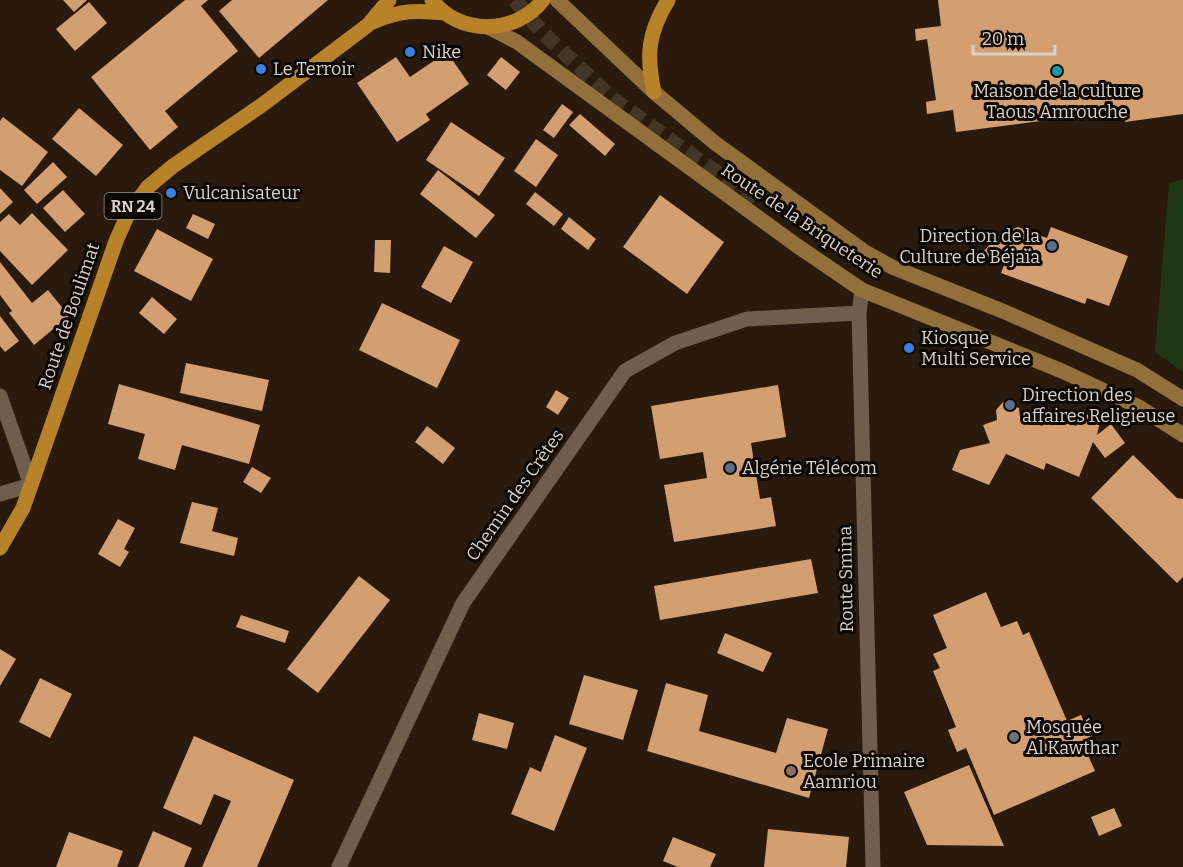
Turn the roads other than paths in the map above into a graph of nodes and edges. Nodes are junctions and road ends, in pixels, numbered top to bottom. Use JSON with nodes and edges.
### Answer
{"nodes":[{"id":1,"x":389,"y":0,"type":"edge"},
{"id":2,"x":432,"y":0,"type":"edge"},
{"id":3,"x":543,"y":0,"type":"edge"},
{"id":4,"x":557,"y":0,"type":"edge"},
{"id":5,"x":668,"y":0,"type":"edge"},
{"id":6,"x":446,"y":13,"type":"junction"},
{"id":7,"x":368,"y":25,"type":"junction"},
{"id":8,"x":488,"y":27,"type":"junction"},
{"id":9,"x":654,"y":92,"type":"junction"},
{"id":10,"x":862,"y":290,"type":"junction"},
{"id":11,"x":859,"y":313,"type":"junction"},
{"id":12,"x":0,"y":396,"type":"edge"},
{"id":13,"x":1183,"y":399,"type":"edge"},
{"id":14,"x":1183,"y":435,"type":"edge"},
{"id":15,"x":31,"y":485,"type":"junction"},
{"id":16,"x":0,"y":494,"type":"edge"},
{"id":17,"x":0,"y":548,"type":"edge"},
{"id":18,"x":339,"y":867,"type":"edge"},
{"id":19,"x":873,"y":867,"type":"edge"}],
"edges":[{"from":1,"to":7,"type":"main road","name":"Route de Boulimat","number":"RN 24"},
{"from":2,"to":6,"type":"main road"},
{"from":3,"to":8,"type":"main road"},
{"from":4,"to":9,"type":"street","name":"Route de la Briqueterie"},
{"from":5,"to":9,"type":"main road"},
{"from":6,"to":7,"type":"main road","name":"Route de Boulimat","number":"RN 24"},
{"from":6,"to":8,"type":"main road"},
{"from":7,"to":15,"type":"main road","name":"Route de Boulimat","number":"RN 24"},
{"from":8,"to":10,"type":"street","name":"Route de la Briqueterie"},
{"from":9,"to":13,"type":"street","name":"Route de la Briqueterie"},
{"from":10,"to":11,"type":"street","name":"Route Smina"},
{"from":10,"to":14,"type":"street","name":"Route de la Briqueterie"},
{"from":11,"to":18,"type":"street","name":"Chemin des Crêtes"},
{"from":11,"to":19,"type":"street","name":"Route Smina"},
{"from":12,"to":15,"type":"street"},
{"from":15,"to":16,"type":"street"},
{"from":15,"to":17,"type":"main road","name":"Route de Boulimat","number":"RN 24"}]}
